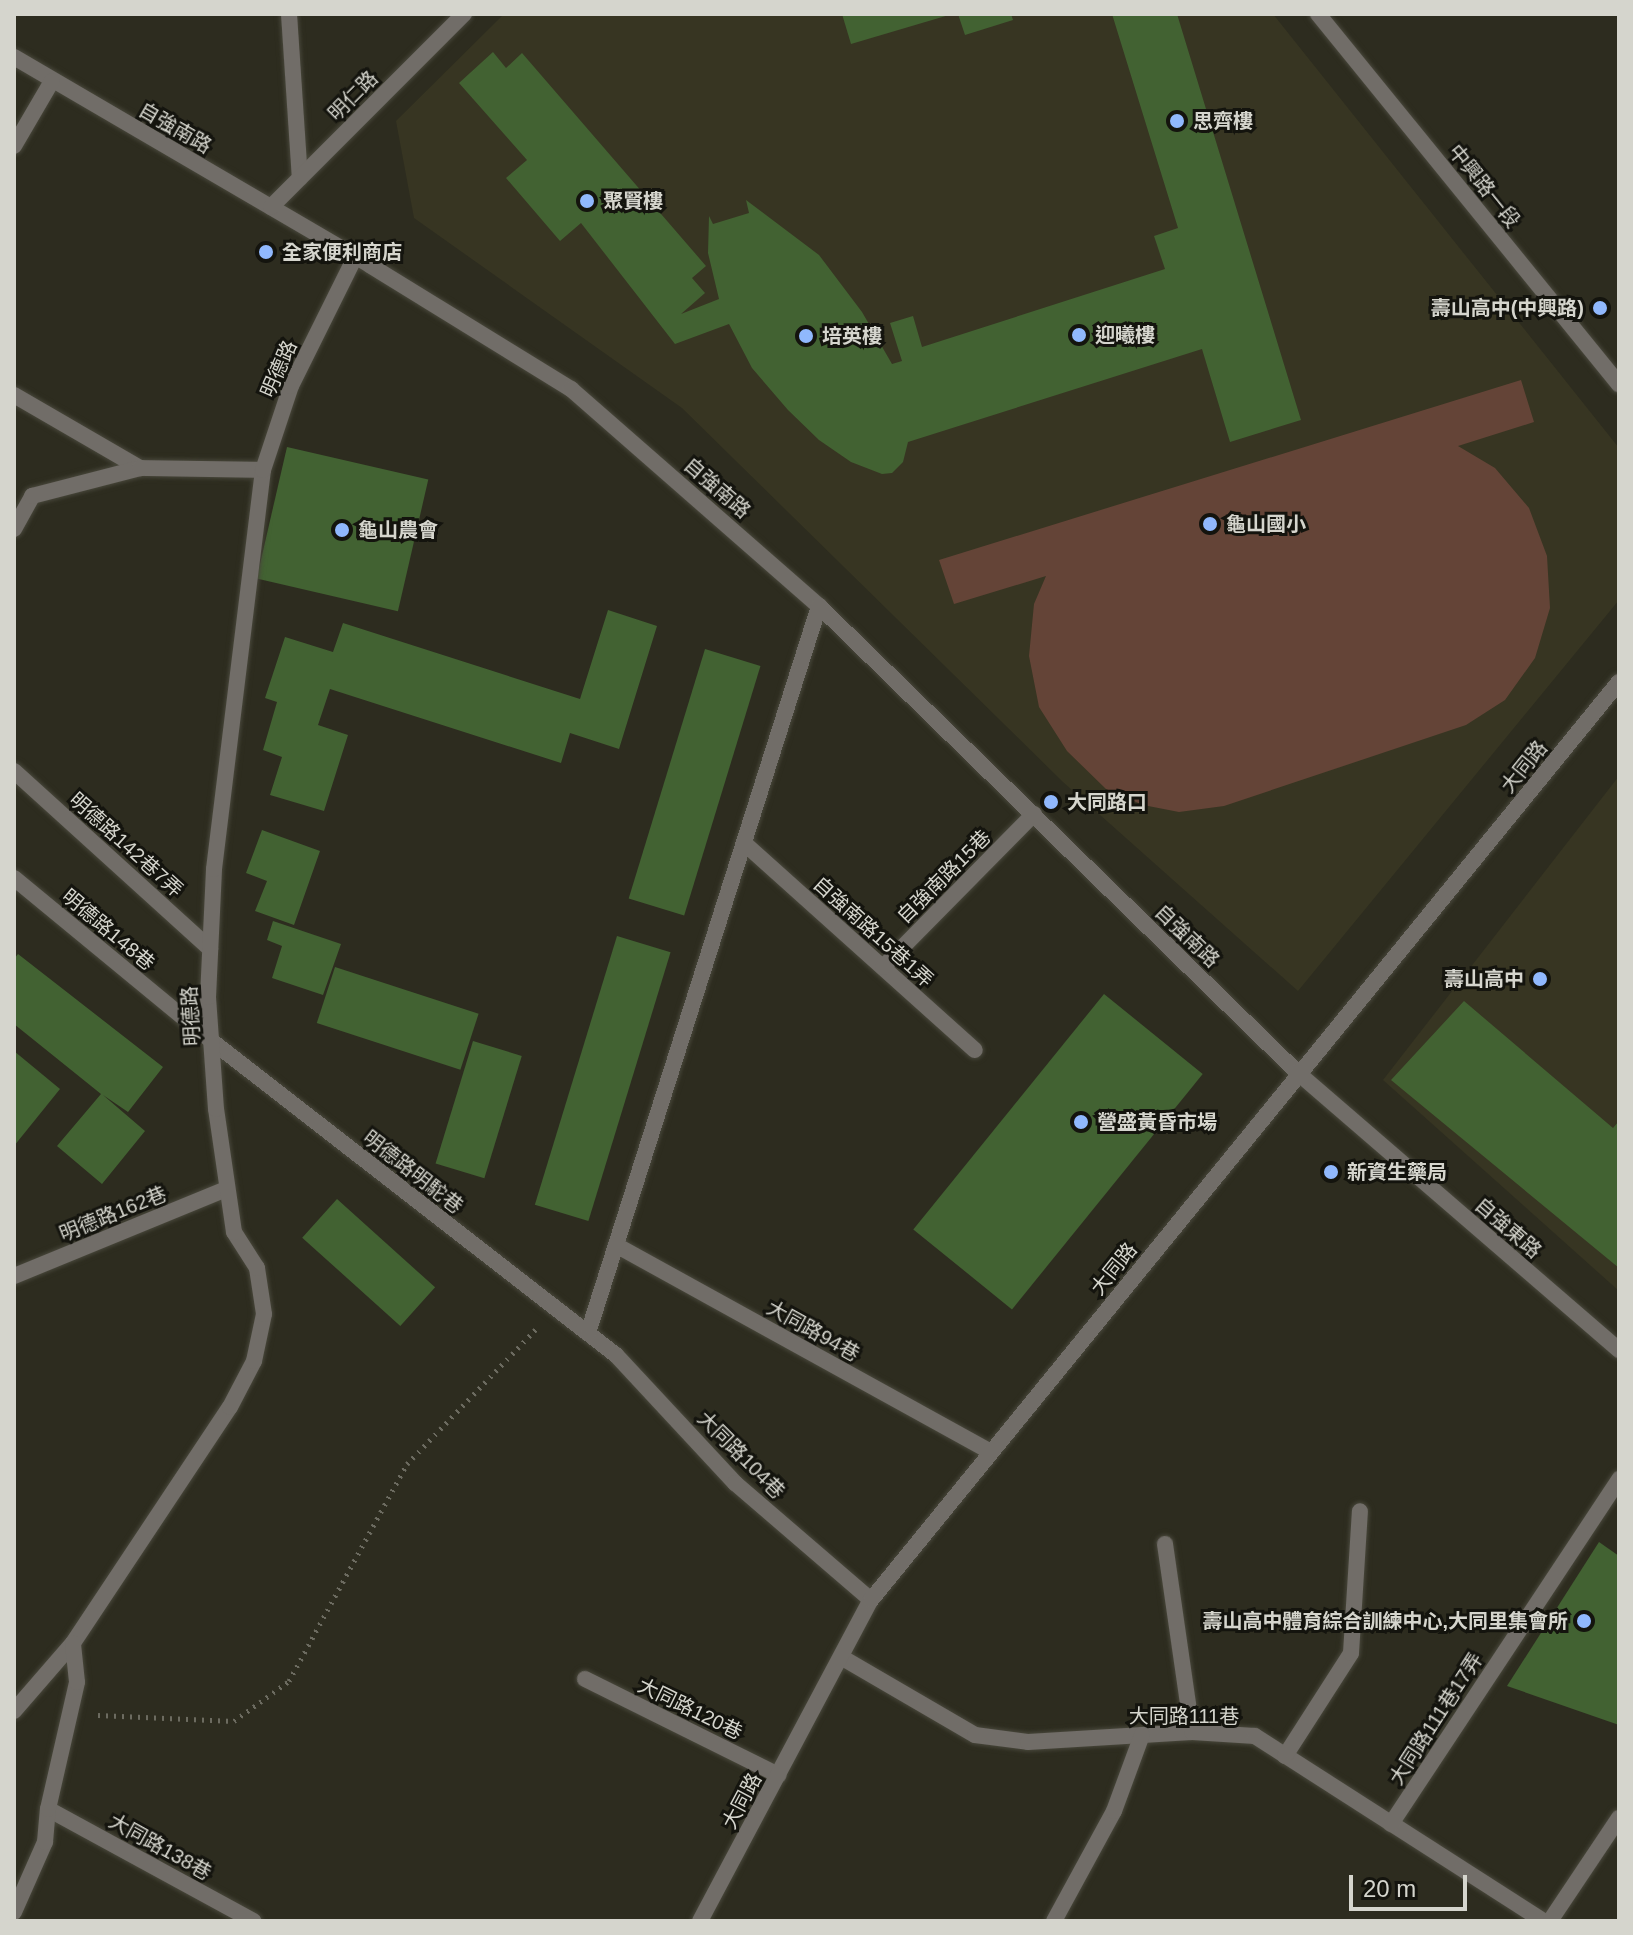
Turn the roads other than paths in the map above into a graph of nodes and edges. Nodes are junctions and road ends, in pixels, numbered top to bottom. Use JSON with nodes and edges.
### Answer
{"nodes":[{"id":1,"x":289,"y":14,"type":"edge"},
{"id":2,"x":464,"y":14,"type":"edge"},
{"id":3,"x":1318,"y":14,"type":"edge"},
{"id":4,"x":14,"y":57,"type":"edge"},
{"id":5,"x":52,"y":81,"type":"junction"},
{"id":6,"x":14,"y":146,"type":"edge"},
{"id":7,"x":300,"y":178,"type":"junction"},
{"id":8,"x":271,"y":207,"type":"junction"},
{"id":9,"x":355,"y":257,"type":"junction"},
{"id":10,"x":1619,"y":384,"type":"edge"},
{"id":11,"x":14,"y":395,"type":"edge"},
{"id":12,"x":140,"y":468,"type":"junction"},
{"id":13,"x":263,"y":470,"type":"junction"},
{"id":14,"x":14,"y":529,"type":"edge"},
{"id":15,"x":819,"y":606,"type":"junction"},
{"id":16,"x":1619,"y":682,"type":"edge"},
{"id":17,"x":14,"y":771,"type":"edge"},
{"id":18,"x":1034,"y":814,"type":"junction"},
{"id":19,"x":744,"y":843,"type":"junction"},
{"id":20,"x":14,"y":878,"type":"edge"},
{"id":21,"x":210,"y":949,"type":"junction"},
{"id":22,"x":883,"y":967,"type":"junction"},
{"id":23,"x":213,"y":1042,"type":"junction"},
{"id":24,"x":975,"y":1050,"type":"dead end"},
{"id":25,"x":1298,"y":1073,"type":"junction"},
{"id":26,"x":226,"y":1189,"type":"junction"},
{"id":27,"x":616,"y":1245,"type":"junction"},
{"id":28,"x":14,"y":1276,"type":"edge"},
{"id":29,"x":588,"y":1333,"type":"junction"},
{"id":30,"x":1619,"y":1350,"type":"edge"},
{"id":31,"x":991,"y":1452,"type":"junction"},
{"id":32,"x":1619,"y":1479,"type":"edge"},
{"id":33,"x":1360,"y":1511,"type":"dead end"},
{"id":34,"x":1165,"y":1544,"type":"dead end"},
{"id":35,"x":871,"y":1600,"type":"junction"},
{"id":36,"x":73,"y":1643,"type":"junction"},
{"id":37,"x":841,"y":1657,"type":"junction"},
{"id":38,"x":585,"y":1679,"type":"dead end"},
{"id":39,"x":14,"y":1711,"type":"edge"},
{"id":40,"x":1192,"y":1732,"type":"junction"},
{"id":41,"x":1142,"y":1735,"type":"junction"},
{"id":42,"x":1285,"y":1756,"type":"junction"},
{"id":43,"x":778,"y":1775,"type":"junction"},
{"id":44,"x":48,"y":1809,"type":"junction"},
{"id":45,"x":1619,"y":1818,"type":"edge"},
{"id":46,"x":1391,"y":1824,"type":"junction"},
{"id":47,"x":14,"y":1912,"type":"edge"},
{"id":48,"x":253,"y":1921,"type":"edge"},
{"id":49,"x":700,"y":1921,"type":"edge"},
{"id":50,"x":1054,"y":1921,"type":"edge"},
{"id":51,"x":1543,"y":1921,"type":"edge"},
{"id":52,"x":1550,"y":1921,"type":"edge"}],
"edges":[{"from":1,"to":7,"type":"street"},
{"from":2,"to":7,"type":"street","name":"明仁路"},
{"from":3,"to":10,"type":"street","name":"中興路一段"},
{"from":4,"to":5,"type":"street","name":"自強南路"},
{"from":5,"to":6,"type":"street"},
{"from":5,"to":8,"type":"street","name":"自強南路"},
{"from":7,"to":8,"type":"street","name":"明仁路"},
{"from":8,"to":9,"type":"street","name":"自強南路"},
{"from":9,"to":13,"type":"street","name":"明德路"},
{"from":9,"to":15,"type":"street","name":"自強南路"},
{"from":11,"to":12,"type":"street"},
{"from":12,"to":13,"type":"street"},
{"from":12,"to":14,"type":"street"},
{"from":13,"to":21,"type":"street","name":"明德路"},
{"from":15,"to":18,"type":"street","name":"自強南路"},
{"from":15,"to":19,"type":"street"},
{"from":16,"to":25,"type":"street","name":"大同路"},
{"from":17,"to":21,"type":"street","name":"明德路142巷7弄"},
{"from":18,"to":22,"type":"street","name":"自強南路15巷"},
{"from":18,"to":25,"type":"street","name":"自強南路"},
{"from":19,"to":22,"type":"street","name":"自強南路15巷1弄"},
{"from":19,"to":27,"type":"street"},
{"from":20,"to":23,"type":"street","name":"明德路148巷"},
{"from":21,"to":23,"type":"street","name":"明德路"},
{"from":22,"to":24,"type":"street","name":"自強南路15巷1弄"},
{"from":23,"to":26,"type":"street","name":"明德路"},
{"from":23,"to":29,"type":"street","name":"明德路明駝巷"},
{"from":25,"to":30,"type":"street","name":"自強東路"},
{"from":25,"to":31,"type":"street","name":"大同路"},
{"from":26,"to":28,"type":"street","name":"明德路162巷"},
{"from":26,"to":36,"type":"street","name":"明德路"},
{"from":27,"to":29,"type":"street"},
{"from":27,"to":31,"type":"street","name":"大同路94巷"},
{"from":29,"to":35,"type":"street","name":"大同路104巷"},
{"from":31,"to":35,"type":"street","name":"大同路"},
{"from":32,"to":46,"type":"street","name":"大同路111巷17弄"},
{"from":33,"to":42,"type":"street"},
{"from":34,"to":40,"type":"street"},
{"from":35,"to":37,"type":"street","name":"大同路"},
{"from":36,"to":39,"type":"street","name":"明德路"},
{"from":36,"to":44,"type":"street"},
{"from":37,"to":41,"type":"street","name":"大同路111巷"},
{"from":37,"to":43,"type":"street","name":"大同路"},
{"from":38,"to":43,"type":"street","name":"大同路120巷"},
{"from":40,"to":41,"type":"street","name":"大同路111巷"},
{"from":40,"to":42,"type":"street","name":"大同路111巷"},
{"from":41,"to":50,"type":"street"},
{"from":42,"to":46,"type":"street","name":"大同路111巷"},
{"from":43,"to":49,"type":"street","name":"大同路"},
{"from":44,"to":47,"type":"street"},
{"from":44,"to":48,"type":"street","name":"大同路138巷"},
{"from":45,"to":52,"type":"street"},
{"from":46,"to":51,"type":"street","name":"大同路111巷"}]}
